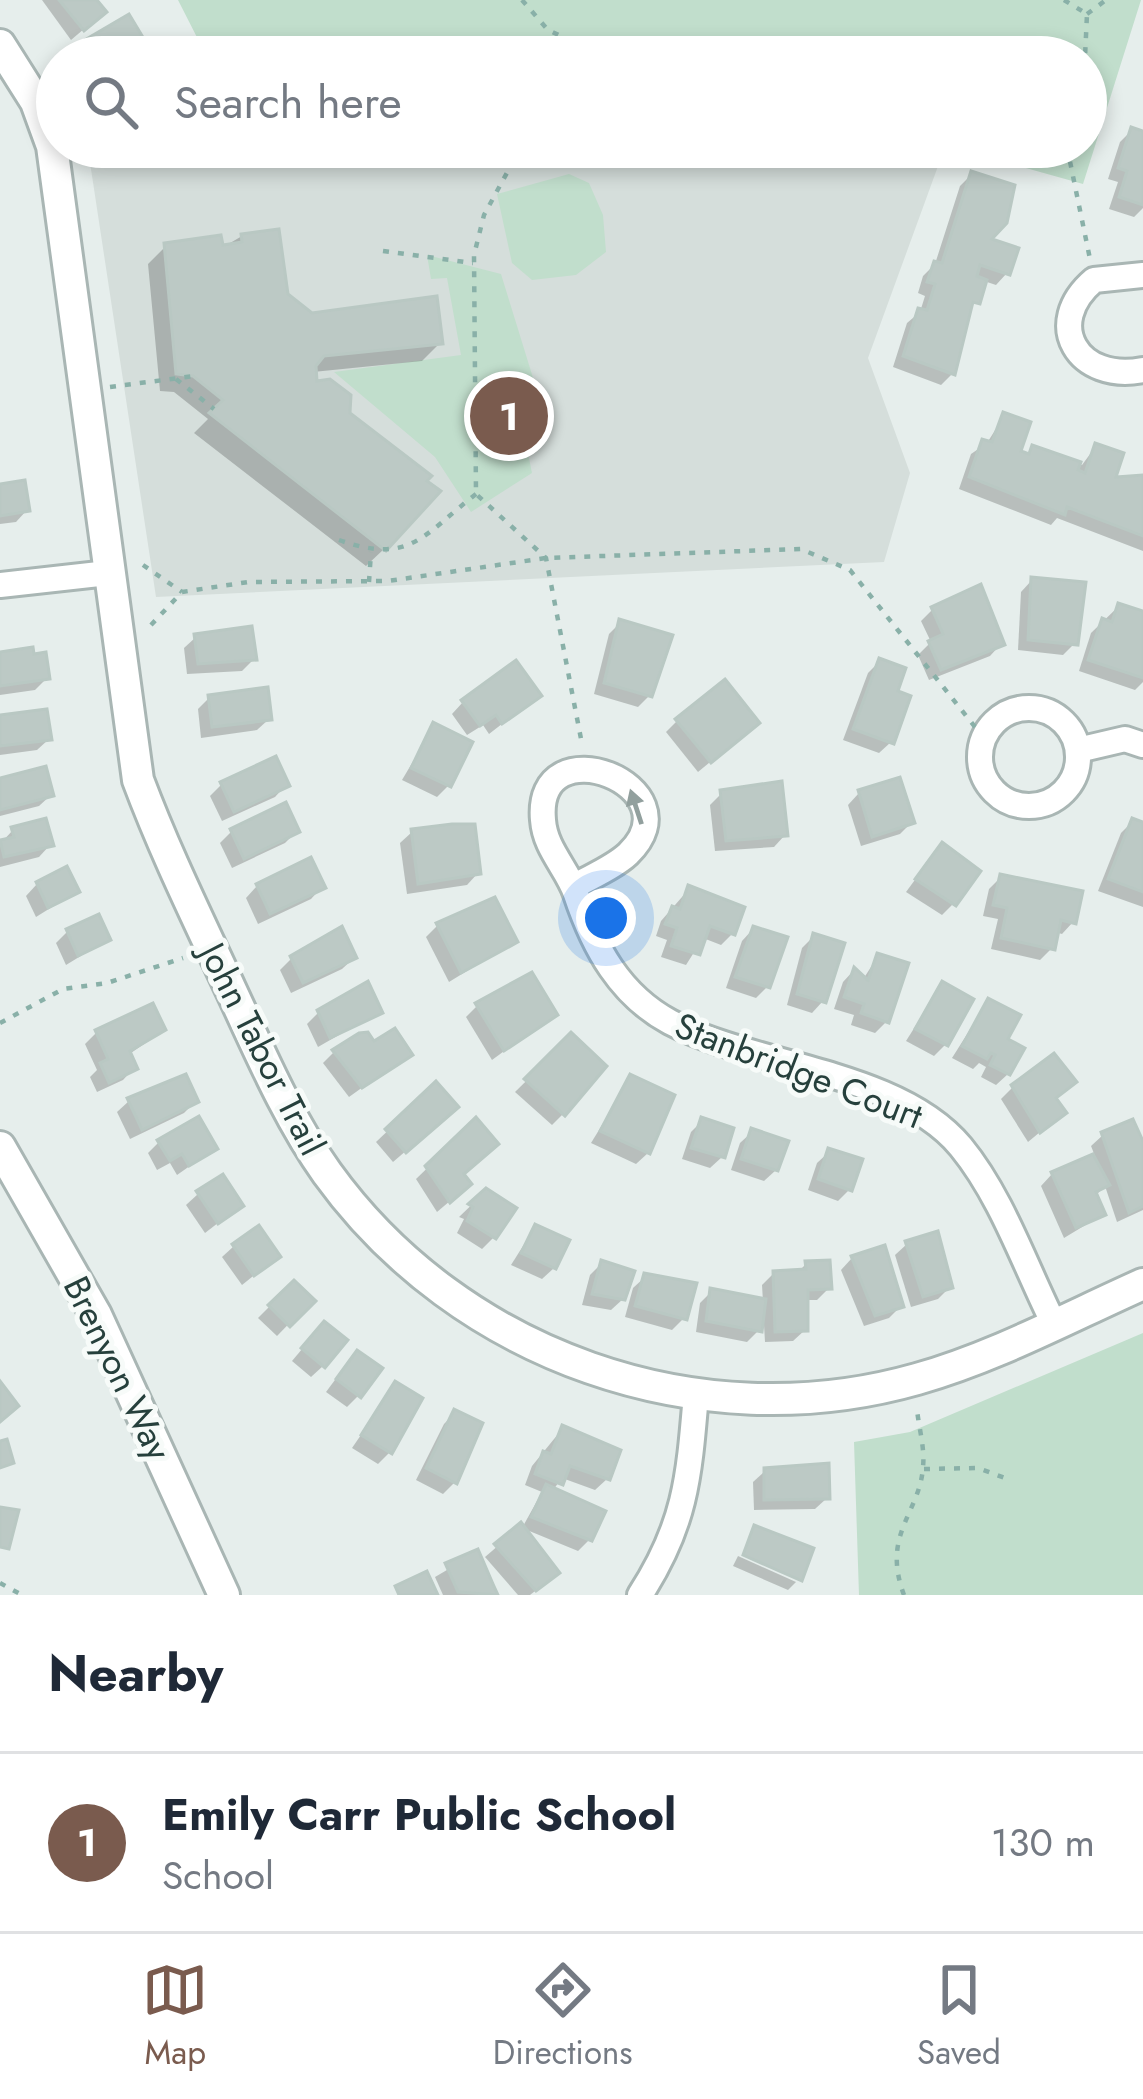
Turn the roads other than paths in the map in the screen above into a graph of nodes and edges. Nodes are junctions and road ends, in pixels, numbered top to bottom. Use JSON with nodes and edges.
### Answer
{"nodes":[{"id":1,"x":0,"y":45,"type":"edge"},
{"id":2,"x":36,"y":102,"type":"edge"},
{"id":3,"x":55,"y":168,"type":"edge"},
{"id":4,"x":1143,"y":275,"type":"edge"},
{"id":5,"x":1143,"y":370,"type":"edge"},
{"id":6,"x":108,"y":573,"type":"junction"},
{"id":7,"x":0,"y":585,"type":"edge"},
{"id":8,"x":1143,"y":745,"type":"edge"},
{"id":9,"x":1078,"y":750,"type":"junction"},
{"id":10,"x":573,"y":886,"type":"junction"},
{"id":11,"x":0,"y":1147,"type":"edge"},
{"id":12,"x":1143,"y":1284,"type":"edge"},
{"id":13,"x":1054,"y":1324,"type":"junction"},
{"id":14,"x":696,"y":1394,"type":"junction"},
{"id":15,"x":224,"y":1595,"type":"edge"},
{"id":16,"x":640,"y":1595,"type":"edge"}],
"edges":[{"from":1,"to":2,"type":"street","name":"John Tabor Trail"},
{"from":3,"to":6,"type":"street","name":"John Tabor Trail"},
{"from":4,"to":5,"type":"street"},
{"from":6,"to":7,"type":"street"},
{"from":6,"to":14,"type":"street","name":"John Tabor Trail"},
{"from":8,"to":9,"type":"street"},
{"from":9,"to":9,"type":"street"},
{"from":10,"to":10,"type":"street","name":"Stanbridge Court","one_way":true},
{"from":10,"to":13,"type":"street","name":"Stanbridge Court"},
{"from":11,"to":15,"type":"street","name":"Brenyon Way"},
{"from":12,"to":13,"type":"street","name":"John Tabor Trail"},
{"from":13,"to":14,"type":"street","name":"John Tabor Trail"},
{"from":14,"to":16,"type":"street"}]}
